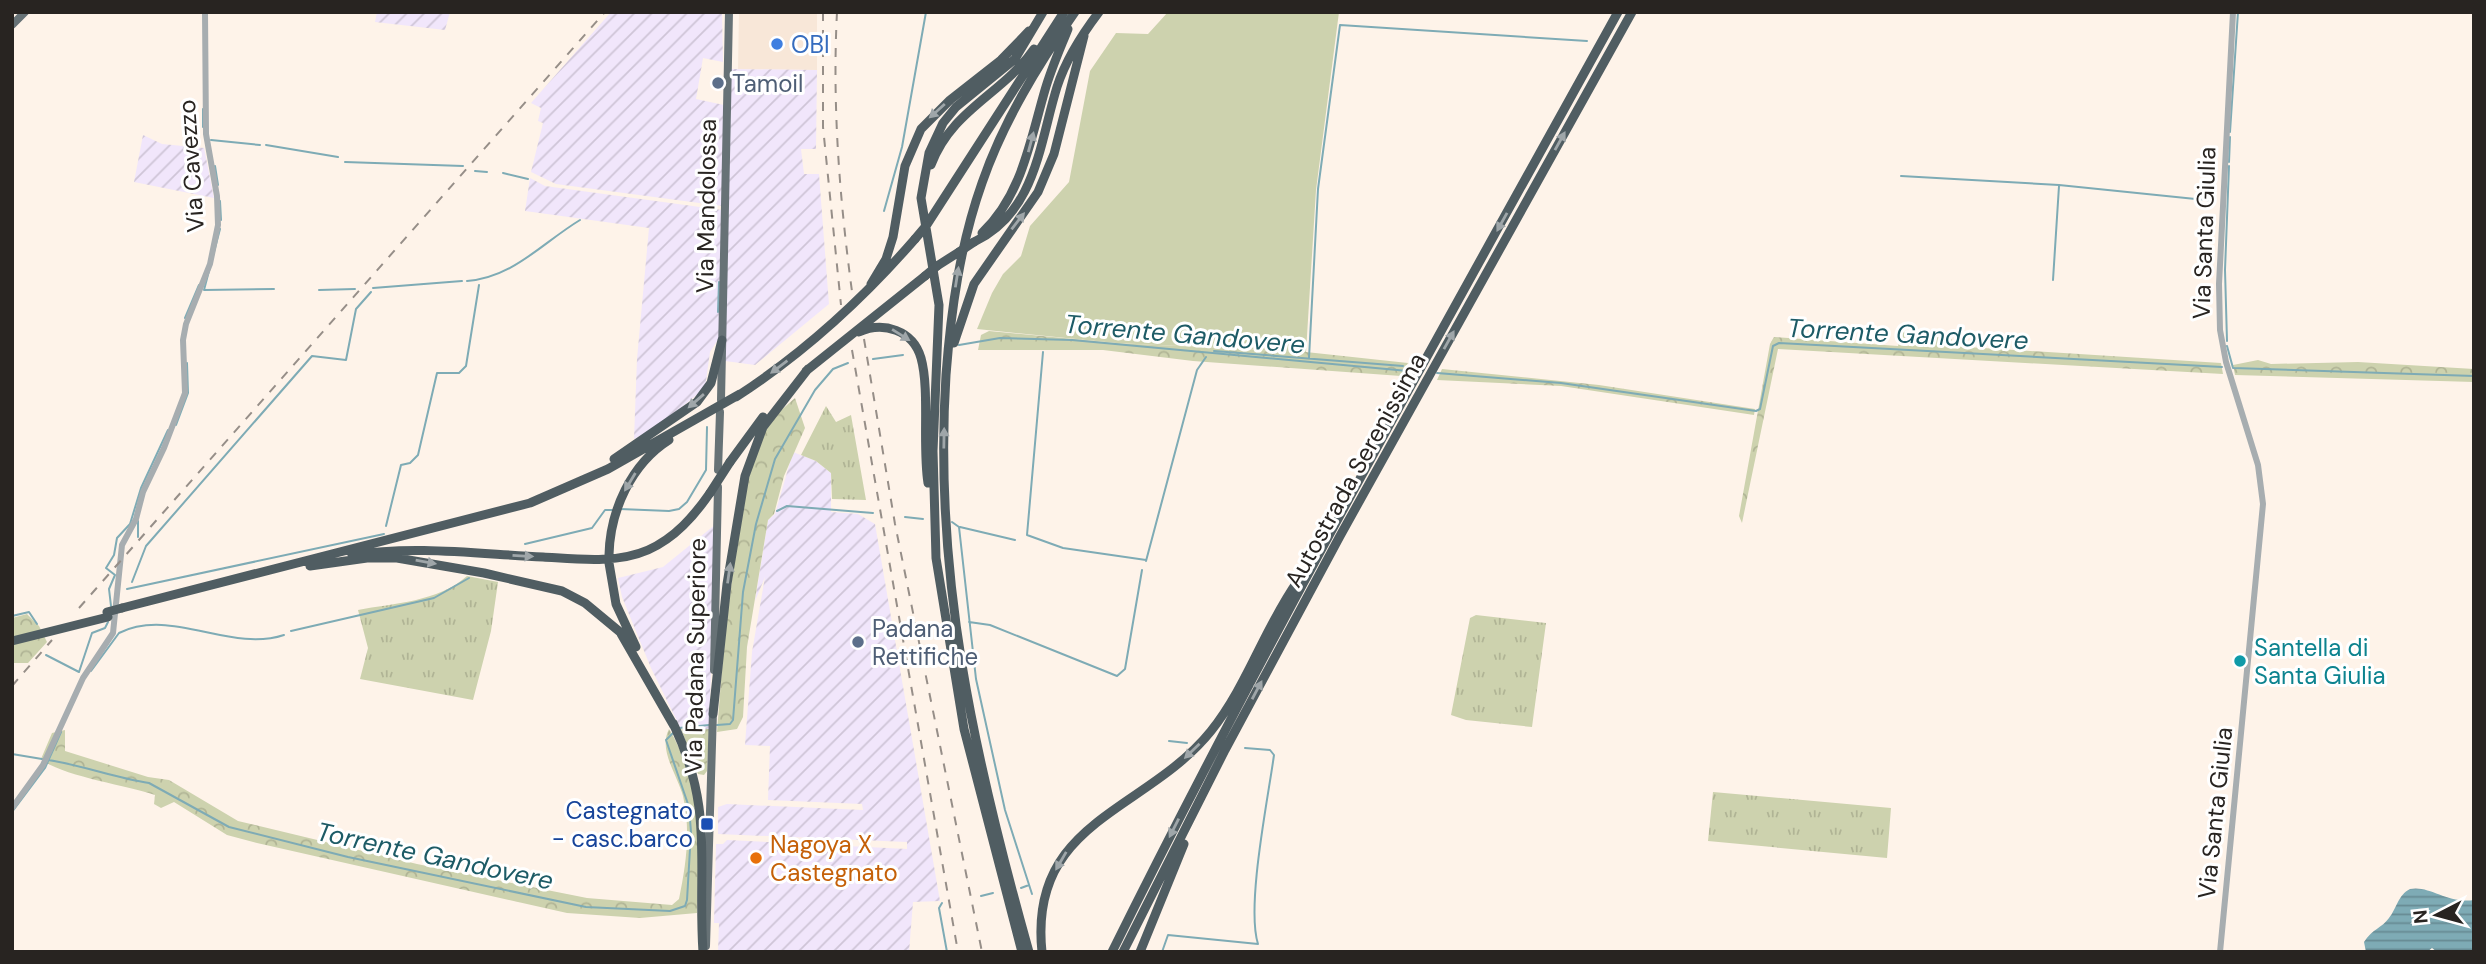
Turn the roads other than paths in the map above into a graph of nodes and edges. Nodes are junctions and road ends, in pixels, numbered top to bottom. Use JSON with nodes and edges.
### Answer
{"nodes":[{"id":1,"x":25,"y":12,"type":"edge"},
{"id":2,"x":205,"y":12,"type":"edge"},
{"id":3,"x":729,"y":12,"type":"edge"},
{"id":4,"x":1058,"y":12,"type":"edge"},
{"id":5,"x":1064,"y":12,"type":"edge"},
{"id":6,"x":1075,"y":12,"type":"edge"},
{"id":7,"x":1099,"y":12,"type":"edge"},
{"id":8,"x":1618,"y":12,"type":"edge"},
{"id":9,"x":1632,"y":12,"type":"edge"},
{"id":10,"x":2233,"y":12,"type":"edge"},
{"id":11,"x":1042,"y":14,"type":"edge"},
{"id":12,"x":12,"y":25,"type":"edge"},
{"id":13,"x":1084,"y":36,"type":"junction"},
{"id":14,"x":923,"y":216,"type":"junction"},
{"id":15,"x":974,"y":242,"type":"junction"},
{"id":16,"x":861,"y":299,"type":"junction"},
{"id":17,"x":722,"y":340,"type":"junction"},
{"id":18,"x":839,"y":343,"type":"junction"},
{"id":19,"x":808,"y":369,"type":"junction"},
{"id":20,"x":945,"y":393,"type":"junction"},
{"id":21,"x":740,"y":394,"type":"junction"},
{"id":22,"x":721,"y":400,"type":"dead end"},
{"id":23,"x":720,"y":412,"type":"dead end"},
{"id":24,"x":718,"y":470,"type":"dead end"},
{"id":25,"x":714,"y":490,"type":"junction"},
{"id":26,"x":559,"y":492,"type":"junction"},
{"id":27,"x":932,"y":506,"type":"junction"},
{"id":28,"x":1320,"y":550,"type":"junction"},
{"id":29,"x":310,"y":566,"type":"junction"},
{"id":30,"x":122,"y":611,"type":"junction"},
{"id":31,"x":107,"y":615,"type":"junction"},
{"id":32,"x":12,"y":636,"type":"edge"},
{"id":33,"x":12,"y":641,"type":"edge"},
{"id":34,"x":713,"y":714,"type":"junction"},
{"id":35,"x":674,"y":726,"type":"junction"},
{"id":36,"x":1225,"y":750,"type":"junction"},
{"id":37,"x":12,"y":808,"type":"edge"},
{"id":38,"x":705,"y":952,"type":"edge"},
{"id":39,"x":1022,"y":952,"type":"edge"},
{"id":40,"x":1030,"y":952,"type":"edge"},
{"id":41,"x":1042,"y":952,"type":"edge"},
{"id":42,"x":1112,"y":952,"type":"edge"},
{"id":43,"x":1123,"y":952,"type":"edge"},
{"id":44,"x":1140,"y":952,"type":"edge"},
{"id":45,"x":2220,"y":952,"type":"edge"}],
"edges":[{"from":1,"to":12,"type":"main road"},
{"from":2,"to":37,"type":"street","name":"Via Cavezzo"},
{"from":3,"to":17,"type":"main road","name":"Via Mandolossa"},
{"from":4,"to":14,"type":"highway"},
{"from":5,"to":16,"type":"highway","bridge":true},
{"from":15,"to":6,"type":"highway","one_way":true},
{"from":20,"to":6,"type":"highway","one_way":true},
{"from":7,"to":13,"type":"highway"},
{"from":8,"to":28,"type":"highway","name":"Autostrada Serenissima","one_way":true},
{"from":36,"to":9,"type":"highway","name":"Autostrada Serenissima","one_way":true},
{"from":10,"to":45,"type":"street","name":"Via Santa Giulia"},
{"from":11,"to":14,"type":"highway"},
{"from":11,"to":16,"type":"highway","one_way":true},
{"from":13,"to":15,"type":"highway"},
{"from":20,"to":13,"type":"highway","one_way":true},
{"from":14,"to":27,"type":"highway"},
{"from":15,"to":18,"type":"highway","bridge":true},
{"from":16,"to":21,"type":"highway","one_way":true},
{"from":17,"to":22,"type":"main road","name":"Via Mandolossa"},
{"from":17,"to":26,"type":"highway","one_way":true},
{"from":18,"to":19,"type":"highway"},
{"from":18,"to":27,"type":"highway","one_way":true},
{"from":19,"to":25,"type":"highway","bridge":true},
{"from":34,"to":19,"type":"highway","one_way":true},
{"from":40,"to":20,"type":"highway","one_way":true},
{"from":21,"to":26,"type":"highway"},
{"from":21,"to":35,"type":"highway","one_way":true},
{"from":23,"to":24,"type":"main road"},
{"from":29,"to":25,"type":"highway","one_way":true},
{"from":25,"to":34,"type":"main road","name":"Via Padana Superiore"},
{"from":26,"to":30,"type":"highway"},
{"from":27,"to":39,"type":"highway"},
{"from":28,"to":41,"type":"highway","one_way":true},
{"from":28,"to":42,"type":"highway","name":"Autostrada Serenissima","one_way":true},
{"from":29,"to":30,"type":"highway"},
{"from":29,"to":35,"type":"highway","one_way":true},
{"from":30,"to":31,"type":"highway","bridge":true},
{"from":31,"to":32,"type":"highway"},
{"from":31,"to":33,"type":"highway"},
{"from":34,"to":38,"type":"main road","name":"Via Padana Superiore"},
{"from":35,"to":38,"type":"highway"},
{"from":36,"to":43,"type":"highway","name":"Autostrada Serenissima"},
{"from":36,"to":44,"type":"highway"}]}
